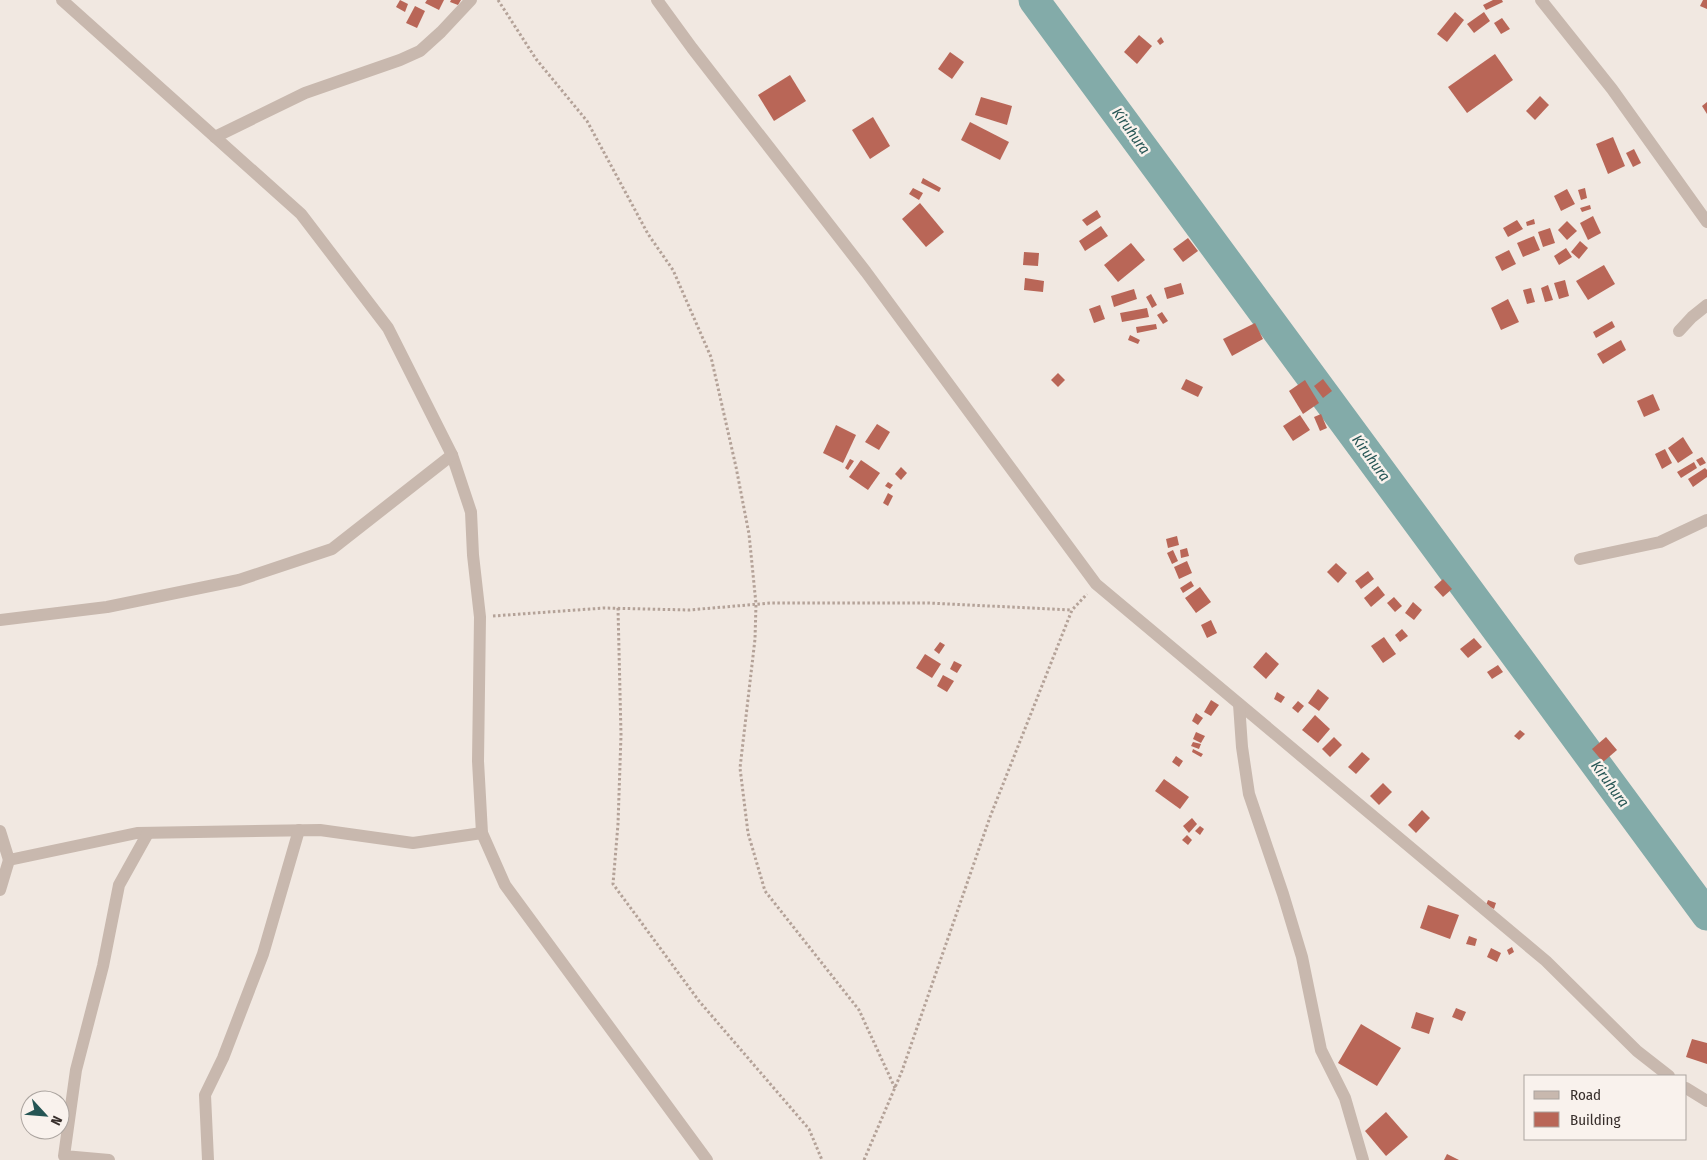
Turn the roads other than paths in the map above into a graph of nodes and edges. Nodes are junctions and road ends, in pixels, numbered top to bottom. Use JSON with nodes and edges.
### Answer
{"nodes":[{"id":1,"x":62,"y":0,"type":"edge"},
{"id":2,"x":471,"y":0,"type":"edge"},
{"id":3,"x":657,"y":0,"type":"edge"},
{"id":4,"x":1541,"y":0,"type":"edge"},
{"id":5,"x":215,"y":137,"type":"junction"},
{"id":6,"x":1707,"y":222,"type":"edge"},
{"id":7,"x":1707,"y":305,"type":"edge"},
{"id":8,"x":1679,"y":331,"type":"dead end"},
{"id":9,"x":452,"y":455,"type":"junction"},
{"id":10,"x":1707,"y":520,"type":"edge"},
{"id":11,"x":1580,"y":560,"type":"dead end"},
{"id":12,"x":0,"y":620,"type":"edge"},
{"id":13,"x":1239,"y":704,"type":"junction"},
{"id":14,"x":300,"y":830,"type":"junction"},
{"id":15,"x":0,"y":832,"type":"edge"},
{"id":16,"x":148,"y":833,"type":"junction"},
{"id":17,"x":482,"y":833,"type":"junction"},
{"id":18,"x":9,"y":860,"type":"junction"},
{"id":19,"x":0,"y":890,"type":"edge"},
{"id":20,"x":1668,"y":1075,"type":"edge"},
{"id":21,"x":1687,"y":1089,"type":"edge"},
{"id":22,"x":1707,"y":1101,"type":"edge"},
{"id":23,"x":109,"y":1160,"type":"edge"},
{"id":24,"x":208,"y":1160,"type":"edge"},
{"id":25,"x":707,"y":1160,"type":"edge"},
{"id":26,"x":1363,"y":1160,"type":"edge"}],
"edges":[{"from":1,"to":5,"type":"street"},
{"from":2,"to":5,"type":"street"},
{"from":3,"to":13,"type":"street"},
{"from":4,"to":6,"type":"street"},
{"from":5,"to":9,"type":"street"},
{"from":7,"to":8,"type":"street"},
{"from":9,"to":12,"type":"street"},
{"from":9,"to":17,"type":"street"},
{"from":10,"to":11,"type":"street"},
{"from":13,"to":20,"type":"street"},
{"from":13,"to":26,"type":"street"},
{"from":14,"to":16,"type":"street"},
{"from":14,"to":17,"type":"street"},
{"from":14,"to":24,"type":"street"},
{"from":15,"to":18,"type":"street"},
{"from":16,"to":18,"type":"street"},
{"from":16,"to":23,"type":"street"},
{"from":17,"to":25,"type":"street"},
{"from":18,"to":19,"type":"street"},
{"from":21,"to":22,"type":"street"}]}
